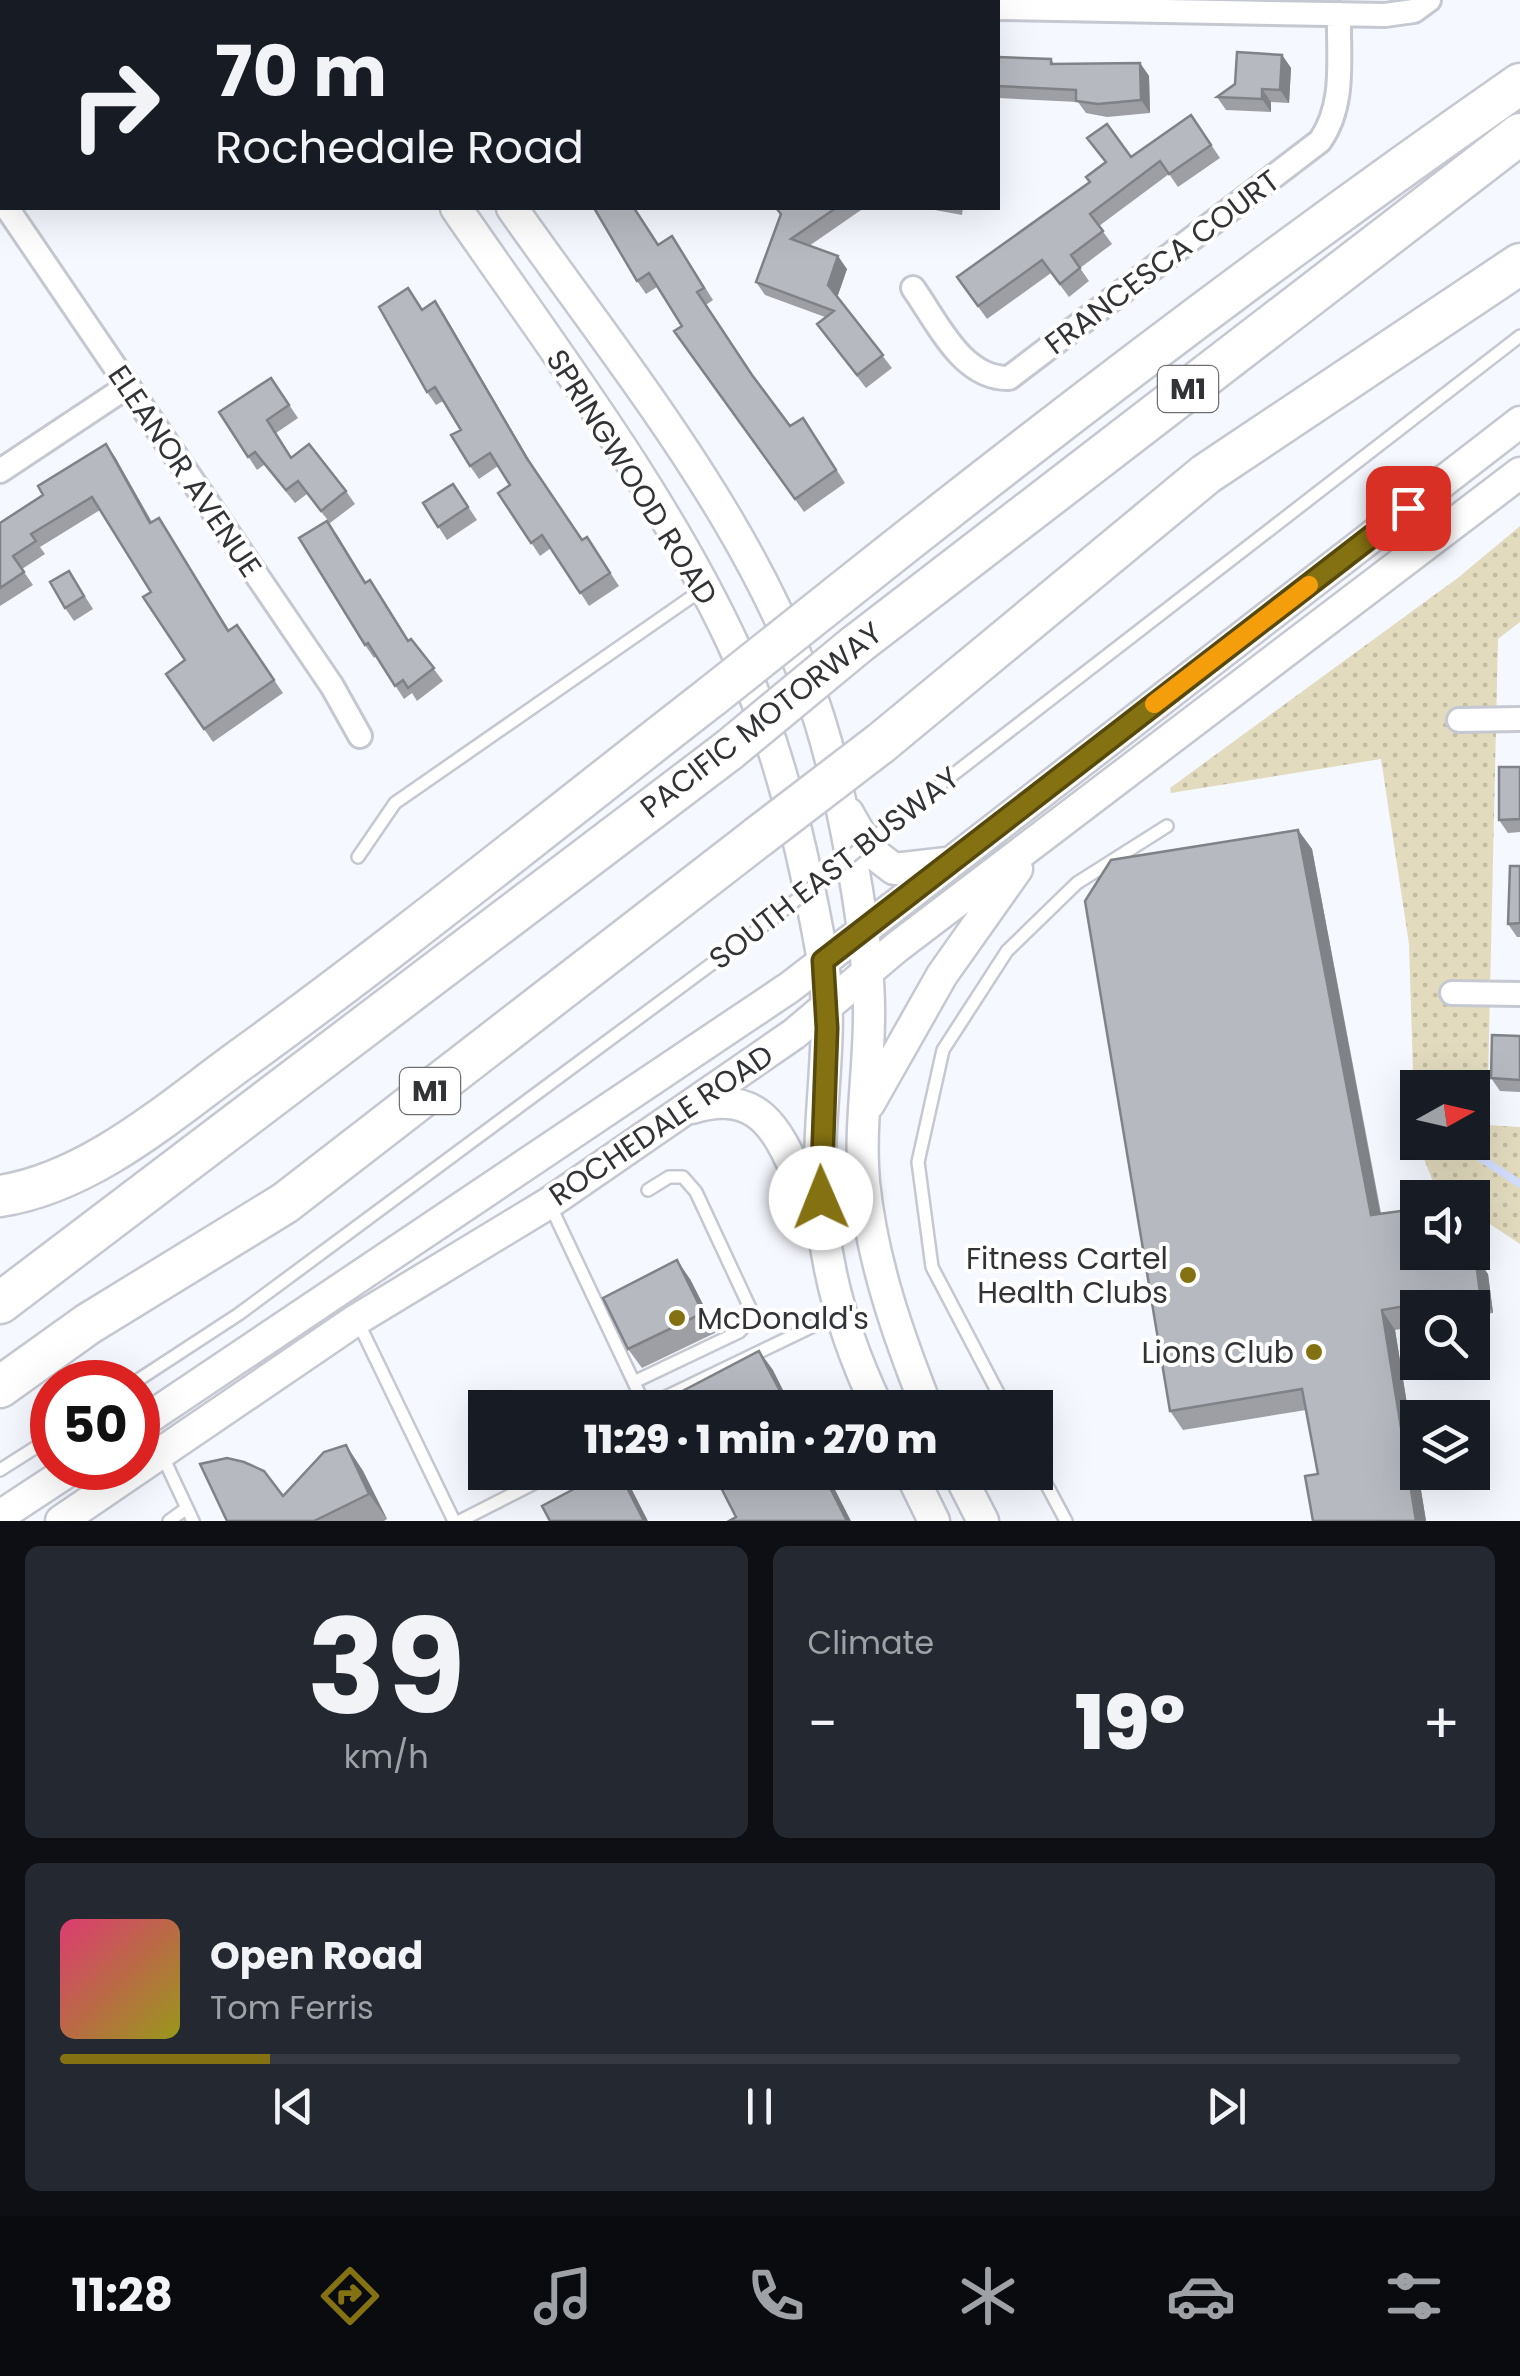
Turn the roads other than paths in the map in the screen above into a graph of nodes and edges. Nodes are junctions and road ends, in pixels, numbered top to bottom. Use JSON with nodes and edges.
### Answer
{"nodes":[{"id":1,"x":1428,"y":2,"type":"edge"},
{"id":2,"x":1000,"y":8,"type":"edge"},
{"id":3,"x":1339,"y":14,"type":"junction"},
{"id":4,"x":1520,"y":84,"type":"edge"},
{"id":5,"x":1520,"y":134,"type":"edge"},
{"id":6,"x":8,"y":210,"type":"edge"},
{"id":7,"x":457,"y":210,"type":"edge"},
{"id":8,"x":513,"y":210,"type":"edge"},
{"id":9,"x":1520,"y":264,"type":"edge"},
{"id":10,"x":913,"y":288,"type":"dead end"},
{"id":11,"x":1520,"y":336,"type":"edge"},
{"id":12,"x":128,"y":386,"type":"junction"},
{"id":13,"x":1520,"y":422,"type":"edge"},
{"id":14,"x":0,"y":472,"type":"edge"},
{"id":15,"x":1520,"y":473,"type":"edge"},
{"id":16,"x":705,"y":588,"type":"junction"},
{"id":17,"x":1459,"y":720,"type":"dead end"},
{"id":18,"x":1520,"y":720,"type":"edge"},
{"id":19,"x":360,"y":736,"type":"dead end"},
{"id":20,"x":833,"y":768,"type":"junction"},
{"id":21,"x":1166,"y":826,"type":"dead end"},
{"id":22,"x":1037,"y":842,"type":"junction"},
{"id":23,"x":358,"y":857,"type":"dead end"},
{"id":24,"x":953,"y":864,"type":"junction"},
{"id":25,"x":860,"y":932,"type":"junction"},
{"id":26,"x":823,"y":961,"type":"junction"},
{"id":27,"x":866,"y":972,"type":"junction"},
{"id":28,"x":1452,"y":993,"type":"dead end"},
{"id":29,"x":1520,"y":994,"type":"edge"},
{"id":30,"x":827,"y":1006,"type":"junction"},
{"id":31,"x":688,"y":1109,"type":"junction"},
{"id":32,"x":865,"y":1112,"type":"junction"},
{"id":33,"x":648,"y":1190,"type":"dead end"},
{"id":34,"x":0,"y":1196,"type":"edge"},
{"id":35,"x":549,"y":1203,"type":"junction"},
{"id":36,"x":824,"y":1228,"type":"junction"},
{"id":37,"x":0,"y":1303,"type":"edge"},
{"id":38,"x":841,"y":1312,"type":"junction"},
{"id":39,"x":356,"y":1320,"type":"junction"},
{"id":40,"x":160,"y":1366,"type":"edge"},
{"id":41,"x":634,"y":1382,"type":"junction"},
{"id":42,"x":0,"y":1387,"type":"edge"},
{"id":43,"x":638,"y":1390,"type":"edge"},
{"id":44,"x":681,"y":1390,"type":"edge"},
{"id":45,"x":870,"y":1390,"type":"edge"},
{"id":46,"x":920,"y":1390,"type":"edge"},
{"id":47,"x":997,"y":1390,"type":"edge"},
{"id":48,"x":160,"y":1410,"type":"edge"},
{"id":49,"x":30,"y":1451,"type":"edge"},
{"id":50,"x":161,"y":1453,"type":"junction"},
{"id":51,"x":0,"y":1470,"type":"edge"},
{"id":52,"x":40,"y":1490,"type":"edge"},
{"id":53,"x":520,"y":1490,"type":"edge"},
{"id":54,"x":919,"y":1490,"type":"edge"},
{"id":55,"x":967,"y":1490,"type":"edge"},
{"id":56,"x":1050,"y":1490,"type":"edge"},
{"id":57,"x":190,"y":1515,"type":"edge"},
{"id":58,"x":0,"y":1516,"type":"edge"},
{"id":59,"x":61,"y":1521,"type":"edge"},
{"id":60,"x":170,"y":1521,"type":"edge"},
{"id":61,"x":457,"y":1521,"type":"edge"},
{"id":62,"x":934,"y":1521,"type":"edge"},
{"id":63,"x":983,"y":1521,"type":"edge"},
{"id":64,"x":1066,"y":1521,"type":"edge"}],
"edges":[{"from":1,"to":3,"type":"street"},
{"from":2,"to":3,"type":"street"},
{"from":3,"to":10,"type":"street","name":"FRANCESCA COURT"},
{"from":4,"to":34,"type":"highway","bridge":true},
{"from":5,"to":37,"type":"highway","name":"PACIFIC MOTORWAY","number":"M1","bridge":true},
{"from":6,"to":12,"type":"street","name":"ELEANOR AVENUE"},
{"from":7,"to":16,"type":"main road","name":"SPRINGWOOD ROAD"},
{"from":8,"to":20,"type":"main road","name":"SPRINGWOOD ROAD"},
{"from":9,"to":42,"type":"highway","number":"M1","bridge":true},
{"from":11,"to":40,"type":"lane","name":"SOUTH EAST BUSWAY","bridge":true},
{"from":12,"to":14,"type":"street"},
{"from":12,"to":19,"type":"street","name":"ELEANOR AVENUE"},
{"from":13,"to":24,"type":"main road","name":"ROCHEDALE ROAD"},
{"from":15,"to":22,"type":"main road","name":"ROCHEDALE ROAD"},
{"from":16,"to":23,"type":"lane"},
{"from":16,"to":26,"type":"main road","name":"SPRINGWOOD ROAD"},
{"from":17,"to":18,"type":"street"},
{"from":20,"to":24,"type":"main road"},
{"from":20,"to":25,"type":"main road","name":"SPRINGWOOD ROAD"},
{"from":21,"to":47,"type":"lane"},
{"from":22,"to":27,"type":"main road","name":"ROCHEDALE ROAD"},
{"from":22,"to":32,"type":"main road"},
{"from":24,"to":25,"type":"main road","name":"ROCHEDALE ROAD"},
{"from":25,"to":26,"type":"main road","name":"ROCHEDALE ROAD"},
{"from":25,"to":27,"type":"main road","name":"SPRINGWOOD ROAD"},
{"from":26,"to":30,"type":"main road","name":"SPRINGWOOD ROAD"},
{"from":26,"to":48,"type":"main road","name":"ROCHEDALE ROAD"},
{"from":27,"to":30,"type":"main road","name":"ROCHEDALE ROAD"},
{"from":27,"to":32,"type":"main road","name":"SPRINGWOOD ROAD"},
{"from":28,"to":29,"type":"street"},
{"from":30,"to":31,"type":"main road","name":"ROCHEDALE ROAD"},
{"from":30,"to":36,"type":"main road","name":"SPRINGWOOD ROAD"},
{"from":31,"to":35,"type":"main road","name":"ROCHEDALE ROAD"},
{"from":31,"to":36,"type":"main road"},
{"from":32,"to":46,"type":"main road","name":"SPRINGWOOD ROAD"},
{"from":33,"to":41,"type":"lane"},
{"from":35,"to":39,"type":"main road","name":"ROCHEDALE ROAD"},
{"from":35,"to":41,"type":"lane"},
{"from":36,"to":38,"type":"main road","name":"SPRINGWOOD ROAD"},
{"from":38,"to":44,"type":"lane"},
{"from":38,"to":45,"type":"main road","name":"SPRINGWOOD ROAD"},
{"from":39,"to":50,"type":"main road","name":"ROCHEDALE ROAD"},
{"from":39,"to":61,"type":"lane"},
{"from":41,"to":43,"type":"lane"},
{"from":49,"to":51,"type":"lane"},
{"from":50,"to":57,"type":"lane"},
{"from":50,"to":59,"type":"main road","name":"ROCHEDALE ROAD"},
{"from":52,"to":58,"type":"main road"},
{"from":53,"to":61,"type":"lane"},
{"from":54,"to":62,"type":"main road"},
{"from":55,"to":63,"type":"main road"},
{"from":56,"to":64,"type":"lane"},
{"from":57,"to":60,"type":"lane"}]}
